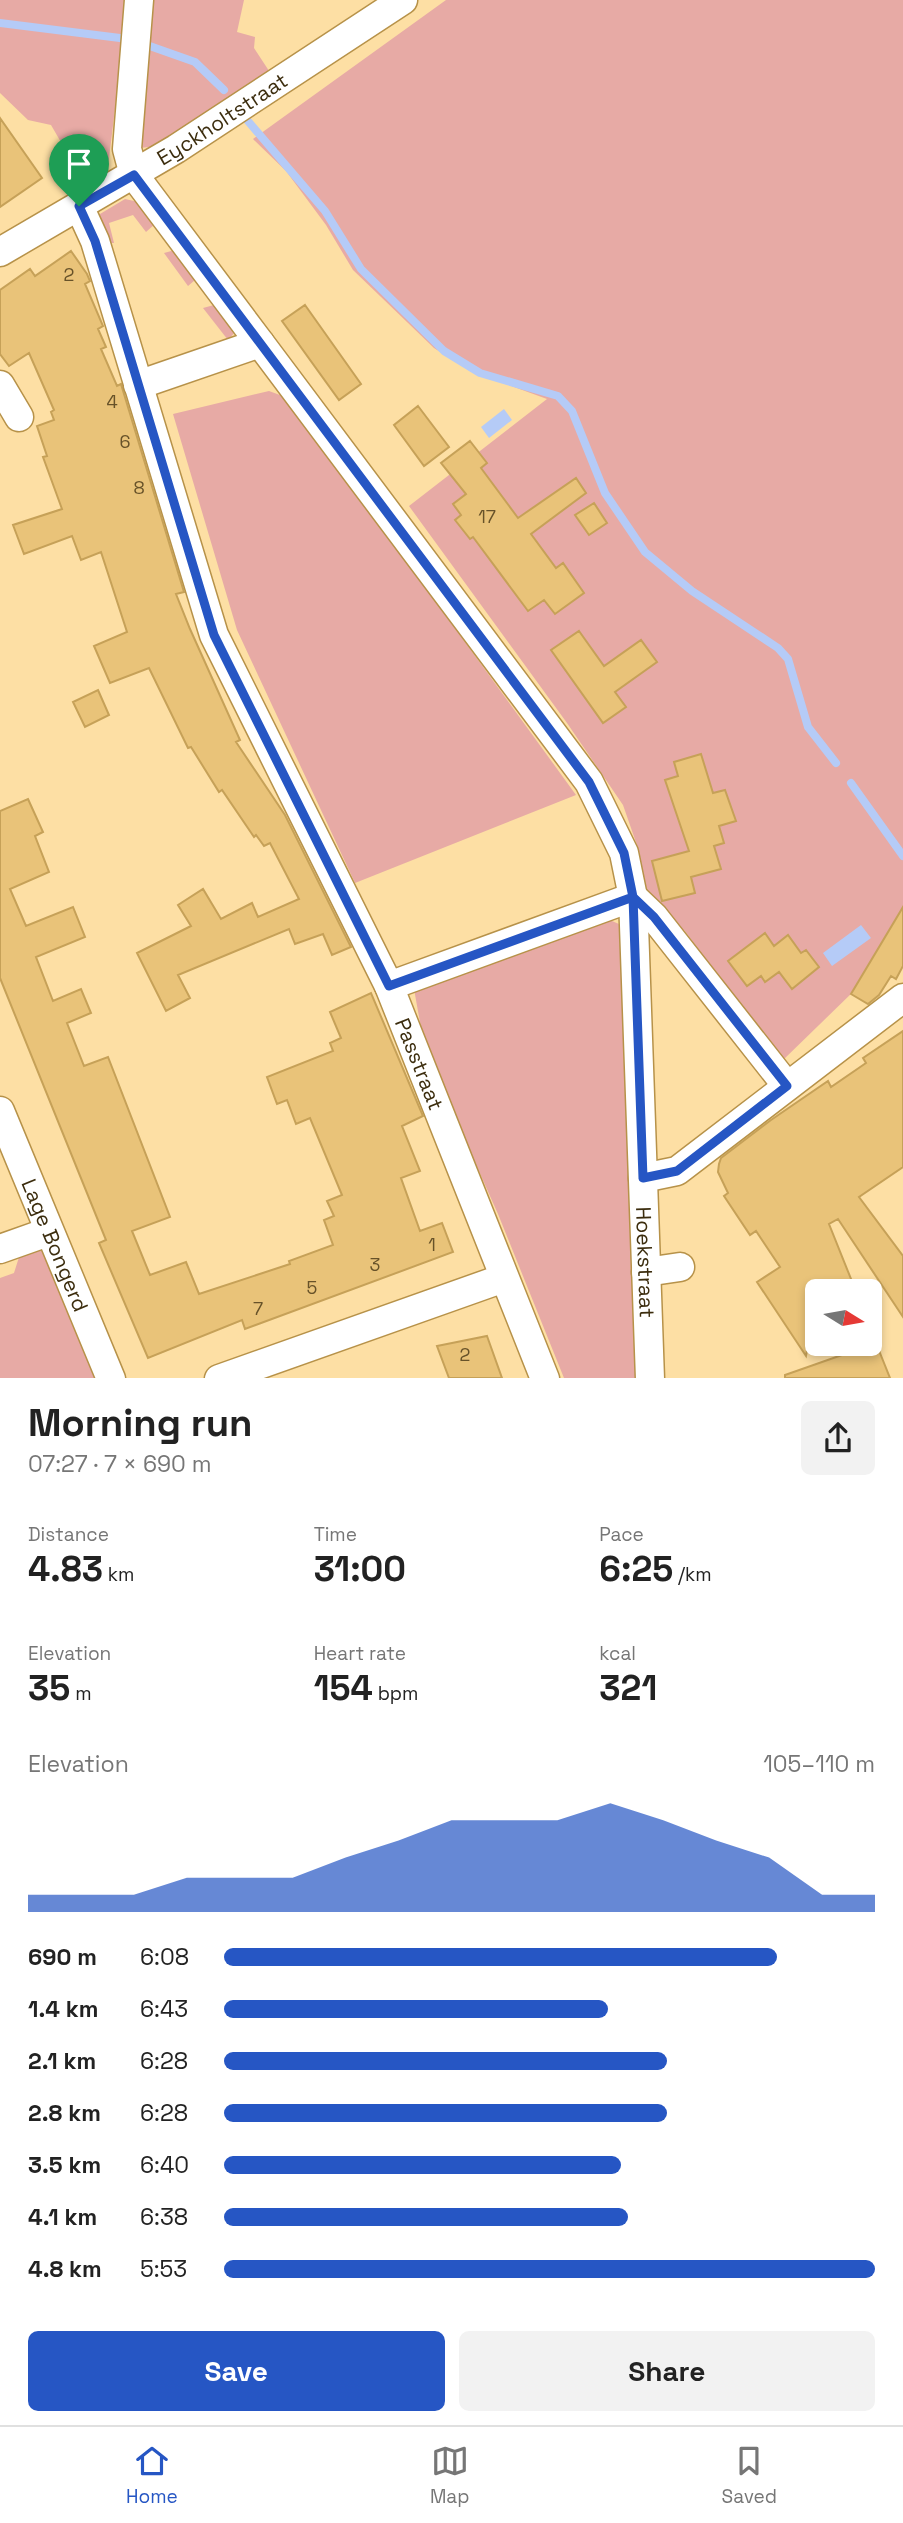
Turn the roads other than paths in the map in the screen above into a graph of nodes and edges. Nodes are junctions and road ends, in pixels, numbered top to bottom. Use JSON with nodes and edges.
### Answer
{"nodes":[{"id":1,"x":139,"y":0,"type":"edge"},
{"id":2,"x":403,"y":0,"type":"edge"},
{"id":3,"x":134,"y":175,"type":"junction"},
{"id":4,"x":79,"y":206,"type":"junction"},
{"id":5,"x":0,"y":252,"type":"edge"},
{"id":6,"x":260,"y":343,"type":"junction"},
{"id":7,"x":138,"y":384,"type":"junction"},
{"id":8,"x":0,"y":385,"type":"edge"},
{"id":9,"x":19,"y":417,"type":"dead end"},
{"id":10,"x":633,"y":897,"type":"junction"},
{"id":11,"x":389,"y":986,"type":"junction"},
{"id":12,"x":903,"y":998,"type":"edge"},
{"id":13,"x":787,"y":1086,"type":"junction"},
{"id":14,"x":0,"y":1111,"type":"edge"},
{"id":15,"x":643,"y":1178,"type":"junction"},
{"id":16,"x":48,"y":1232,"type":"junction"},
{"id":17,"x":0,"y":1249,"type":"edge"},
{"id":18,"x":680,"y":1267,"type":"dead end"},
{"id":19,"x":646,"y":1272,"type":"junction"},
{"id":20,"x":504,"y":1278,"type":"junction"},
{"id":21,"x":111,"y":1378,"type":"edge"},
{"id":22,"x":219,"y":1378,"type":"edge"},
{"id":23,"x":545,"y":1378,"type":"edge"},
{"id":24,"x":650,"y":1378,"type":"edge"}],
"edges":[{"from":1,"to":3,"type":"street"},
{"from":2,"to":3,"type":"street","name":"Eyckholtstraat"},
{"from":3,"to":4,"type":"street","name":"Eyckholtstraat"},
{"from":3,"to":6,"type":"street","name":"Hoekstraat"},
{"from":4,"to":5,"type":"street","name":"Eyckholtstraat"},
{"from":4,"to":7,"type":"street","name":"Passtraat"},
{"from":6,"to":7,"type":"street"},
{"from":6,"to":10,"type":"street","name":"Hoekstraat"},
{"from":7,"to":11,"type":"street","name":"Passtraat"},
{"from":8,"to":9,"type":"street"},
{"from":10,"to":11,"type":"street"},
{"from":10,"to":13,"type":"street"},
{"from":10,"to":15,"type":"street","name":"Hoekstraat"},
{"from":11,"to":20,"type":"street","name":"Passtraat"},
{"from":12,"to":13,"type":"street"},
{"from":13,"to":15,"type":"street"},
{"from":14,"to":16,"type":"street","name":"Lage Bongerd"},
{"from":15,"to":19,"type":"street","name":"Hoekstraat"},
{"from":16,"to":17,"type":"street"},
{"from":16,"to":21,"type":"street","name":"Lage Bongerd"},
{"from":18,"to":19,"type":"street"},
{"from":19,"to":24,"type":"street","name":"Hoekstraat"},
{"from":20,"to":22,"type":"street"},
{"from":20,"to":23,"type":"street","name":"Passtraat"}]}
